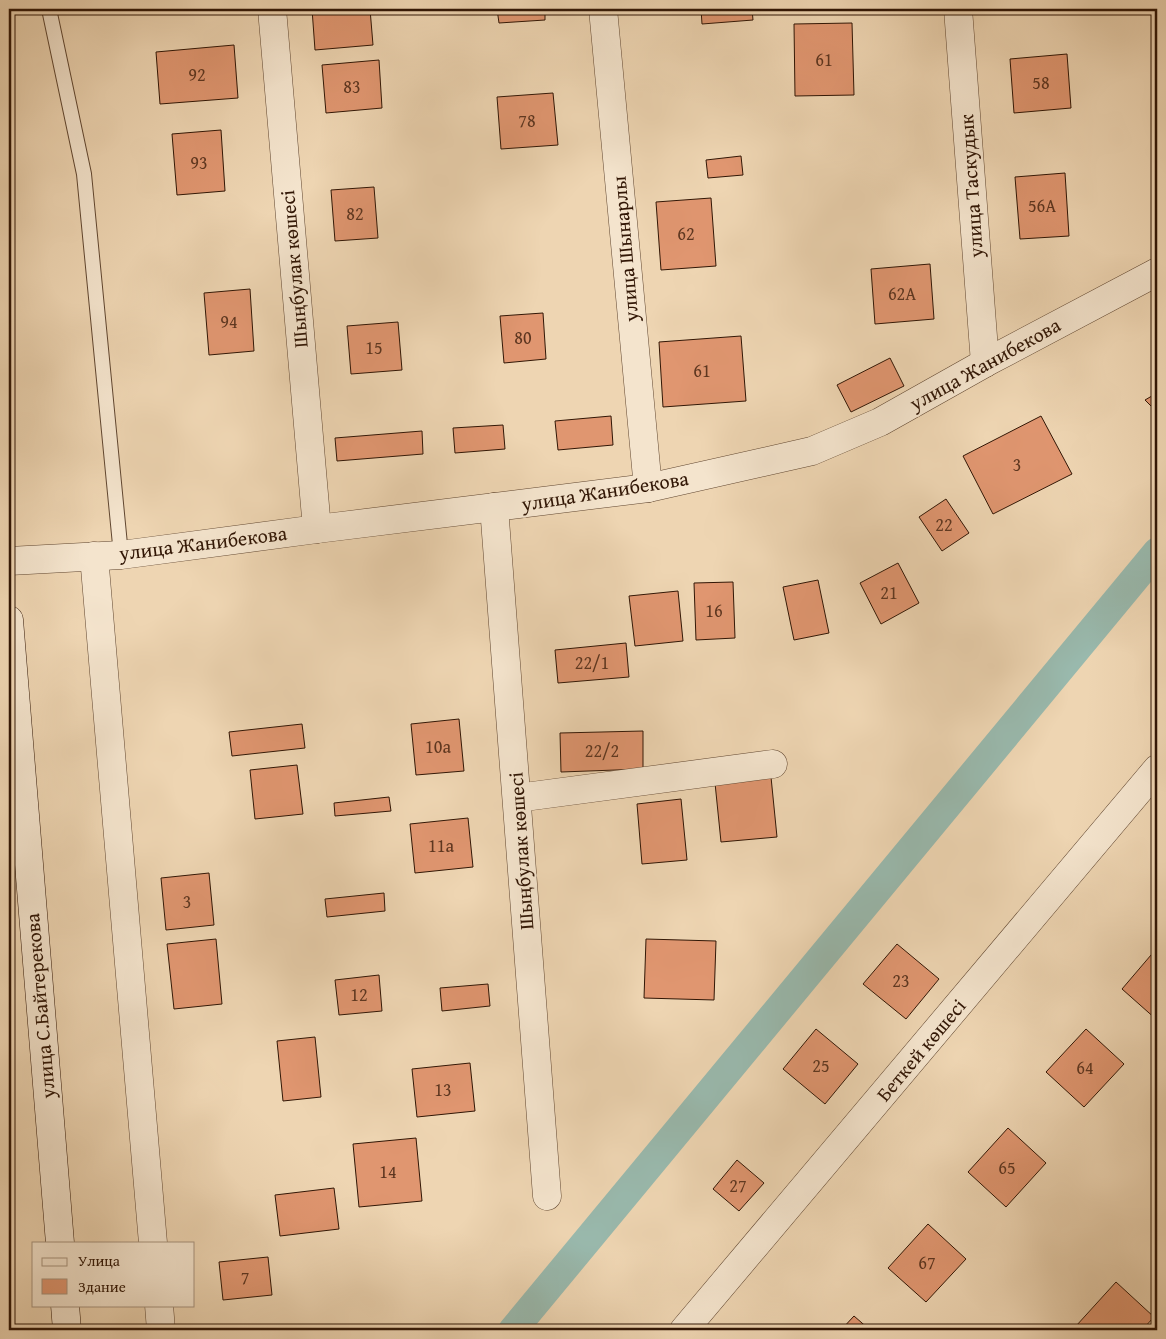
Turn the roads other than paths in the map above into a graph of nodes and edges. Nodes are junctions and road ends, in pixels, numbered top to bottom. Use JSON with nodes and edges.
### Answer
{"nodes":[{"id":1,"x":49,"y":9,"type":"edge"},
{"id":2,"x":272,"y":9,"type":"edge"},
{"id":3,"x":603,"y":9,"type":"edge"},
{"id":4,"x":958,"y":9,"type":"edge"},
{"id":5,"x":1157,"y":272,"type":"edge"},
{"id":6,"x":985,"y":363,"type":"junction"},
{"id":7,"x":648,"y":488,"type":"junction"},
{"id":8,"x":494,"y":507,"type":"junction"},
{"id":9,"x":317,"y":529,"type":"junction"},
{"id":10,"x":121,"y":555,"type":"junction"},
{"id":11,"x":94,"y":556,"type":"junction"},
{"id":12,"x":9,"y":561,"type":"edge"},
{"id":13,"x":9,"y":620,"type":"edge"},
{"id":14,"x":773,"y":764,"type":"dead end"},
{"id":15,"x":1157,"y":769,"type":"edge"},
{"id":16,"x":517,"y":798,"type":"junction"},
{"id":17,"x":548,"y":1196,"type":"dead end"},
{"id":18,"x":60,"y":1242,"type":"edge"},
{"id":19,"x":153,"y":1242,"type":"edge"},
{"id":20,"x":65,"y":1306,"type":"edge"},
{"id":21,"x":159,"y":1306,"type":"edge"},
{"id":22,"x":67,"y":1330,"type":"edge"},
{"id":23,"x":161,"y":1330,"type":"edge"},
{"id":24,"x":684,"y":1330,"type":"edge"}],
"edges":[{"from":1,"to":10,"type":"lane"},
{"from":2,"to":9,"type":"street","name":"Шыңбулак көшесі"},
{"from":3,"to":7,"type":"street","name":"улица Шынарлы"},
{"from":4,"to":6,"type":"street","name":"улица Таскудык"},
{"from":5,"to":6,"type":"street","name":"улица Жанибекова"},
{"from":6,"to":7,"type":"street","name":"улица Жанибекова"},
{"from":7,"to":8,"type":"street","name":"улица Жанибекова"},
{"from":8,"to":9,"type":"street","name":"улица Жанибекова"},
{"from":8,"to":16,"type":"street","name":"Шыңбулак көшесі"},
{"from":9,"to":10,"type":"street","name":"улица Жанибекова"},
{"from":10,"to":11,"type":"street","name":"улица Жанибекова"},
{"from":11,"to":12,"type":"street","name":"улица Жанибекова"},
{"from":11,"to":19,"type":"street"},
{"from":13,"to":18,"type":"street","name":"улица С.Байтерекова"},
{"from":14,"to":16,"type":"street"},
{"from":15,"to":24,"type":"street","name":"Беткей көшесі"},
{"from":16,"to":17,"type":"street","name":"Шыңбулак көшесі"},
{"from":20,"to":22,"type":"street"},
{"from":21,"to":23,"type":"street"}]}
